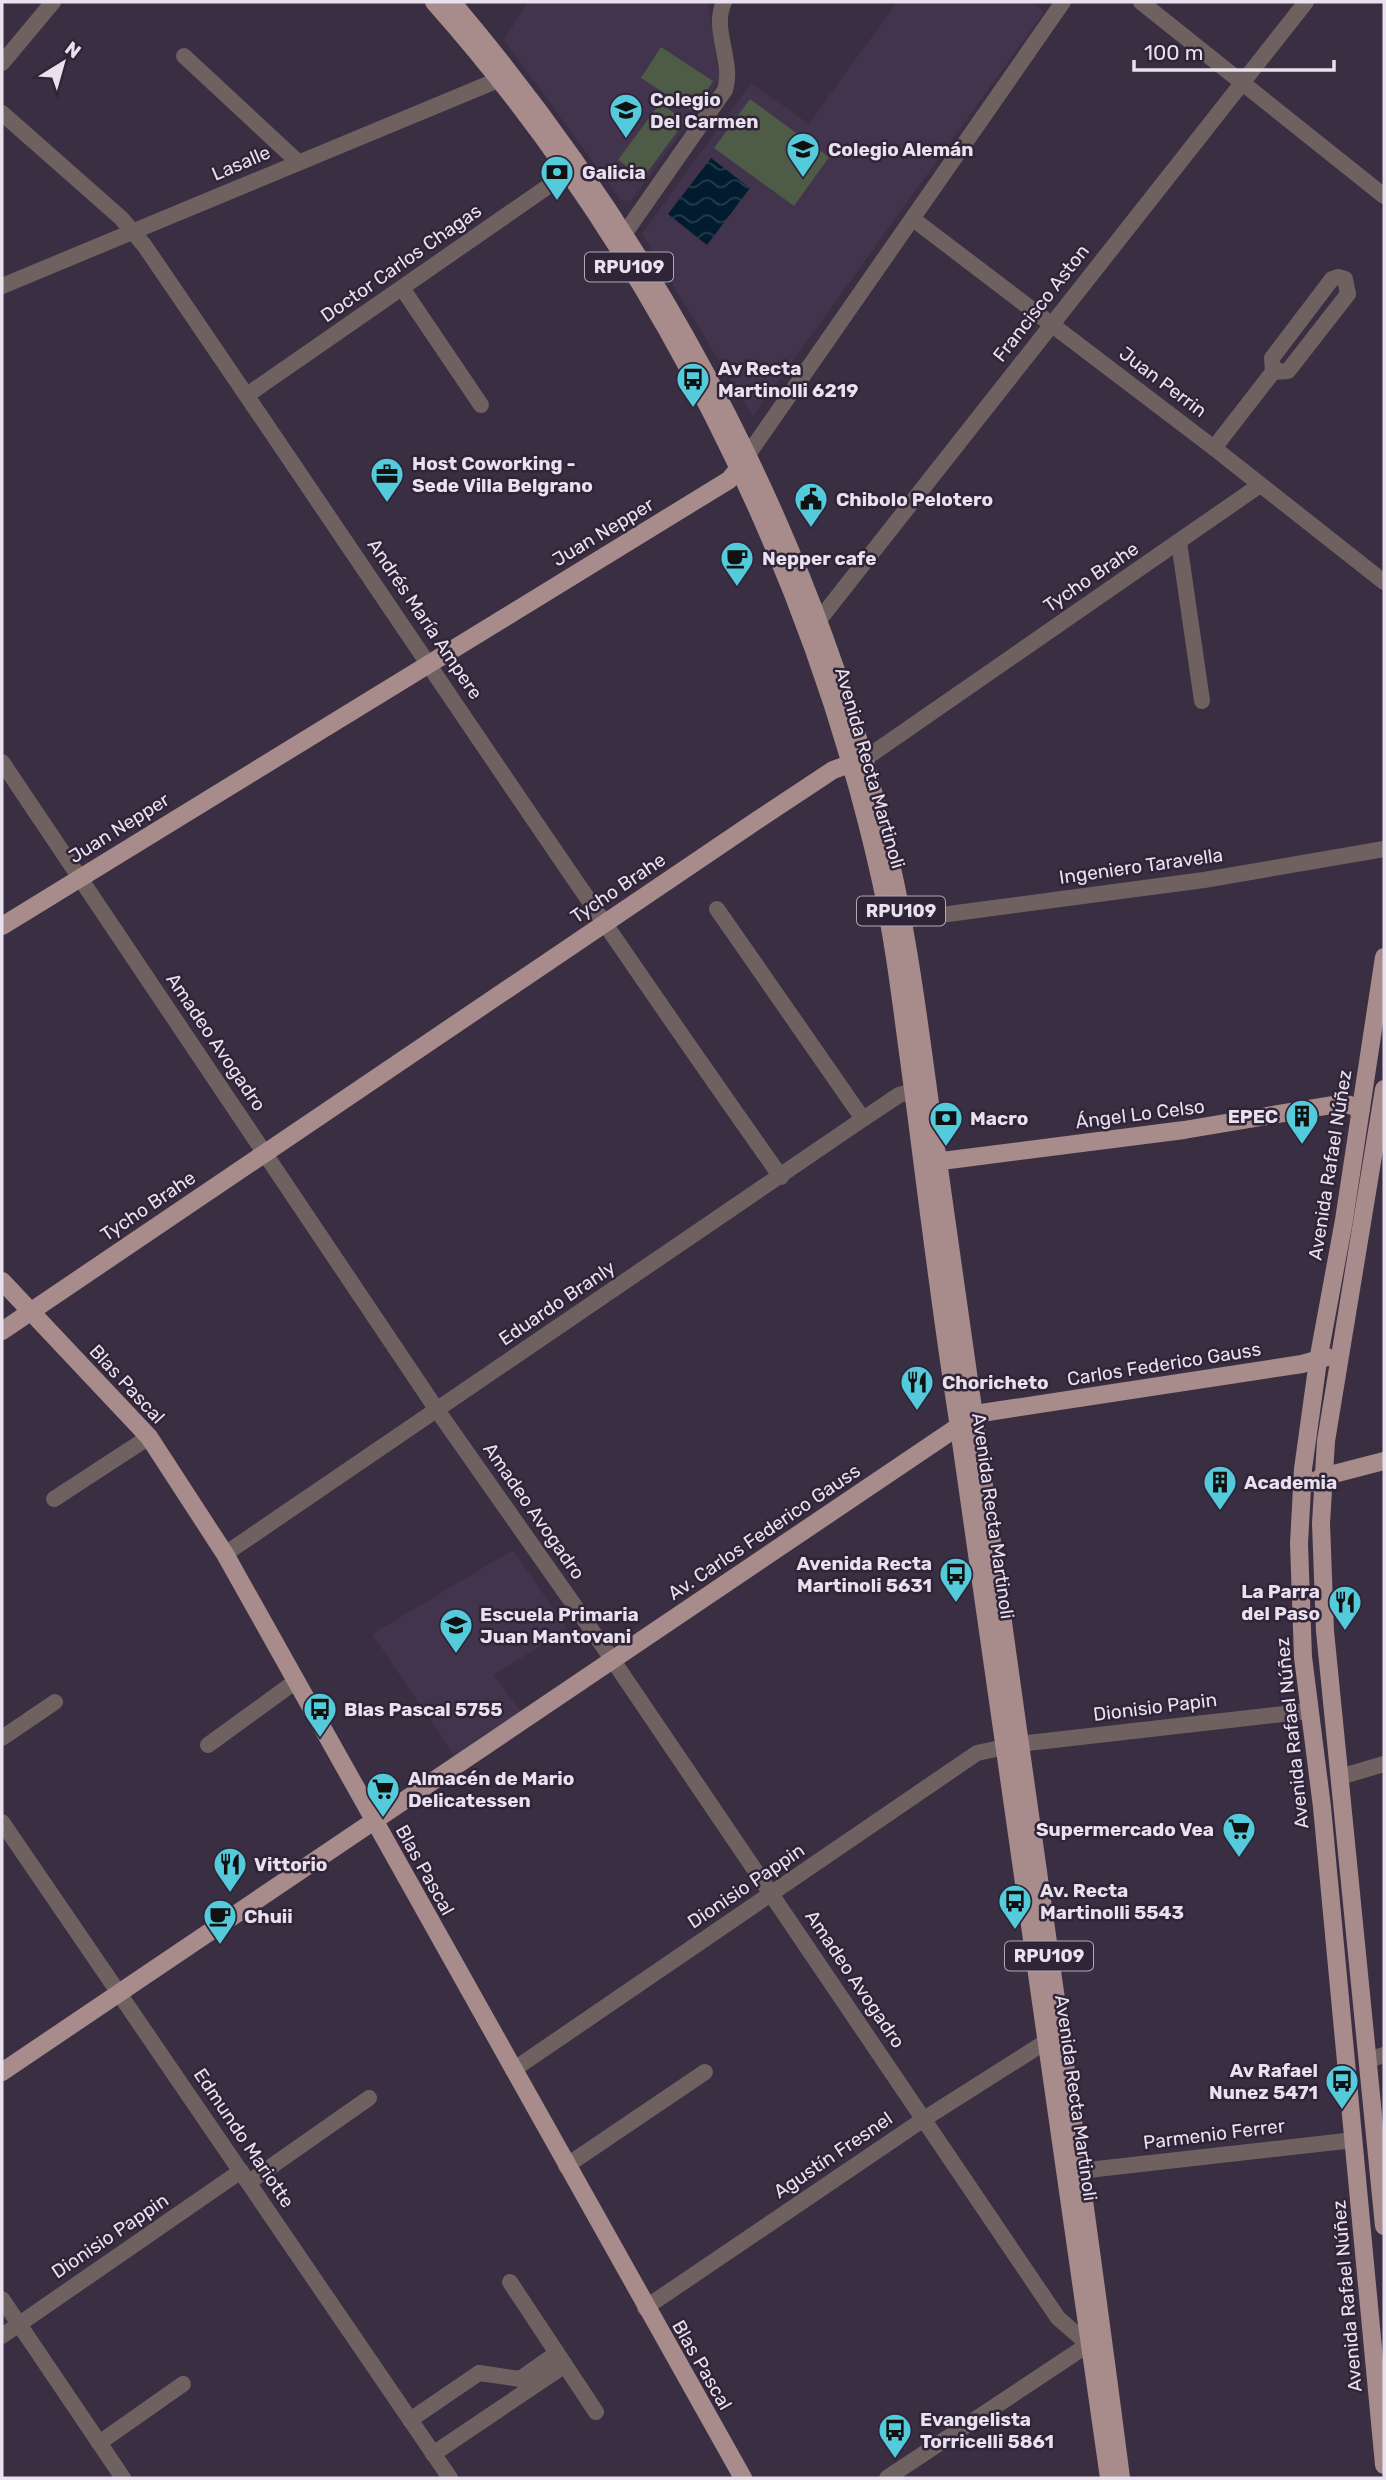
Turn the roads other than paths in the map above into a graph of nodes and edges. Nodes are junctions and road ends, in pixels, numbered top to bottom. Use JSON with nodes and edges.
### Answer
{"nodes":[{"id":1,"x":53,"y":2,"type":"edge"},
{"id":2,"x":724,"y":2,"type":"edge"},
{"id":3,"x":1063,"y":2,"type":"edge"},
{"id":4,"x":1141,"y":2,"type":"edge"},
{"id":5,"x":1306,"y":2,"type":"edge"},
{"id":6,"x":449,"y":5,"type":"edge"},
{"id":7,"x":184,"y":56,"type":"dead end"},
{"id":8,"x":2,"y":63,"type":"edge"},
{"id":9,"x":498,"y":80,"type":"junction"},
{"id":10,"x":1241,"y":82,"type":"junction"},
{"id":11,"x":2,"y":113,"type":"edge"},
{"id":12,"x":298,"y":162,"type":"junction"},
{"id":13,"x":573,"y":168,"type":"junction"},
{"id":14,"x":1384,"y":196,"type":"edge"},
{"id":15,"x":913,"y":219,"type":"junction"},
{"id":16,"x":134,"y":231,"type":"junction"},
{"id":17,"x":625,"y":233,"type":"junction"},
{"id":18,"x":2,"y":286,"type":"edge"},
{"id":19,"x":402,"y":288,"type":"junction"},
{"id":20,"x":1052,"y":324,"type":"junction"},
{"id":21,"x":1273,"y":372,"type":"junction"},
{"id":22,"x":247,"y":395,"type":"junction"},
{"id":23,"x":481,"y":405,"type":"dead end"},
{"id":24,"x":1214,"y":448,"type":"junction"},
{"id":25,"x":743,"y":462,"type":"junction"},
{"id":26,"x":1260,"y":485,"type":"junction"},
{"id":27,"x":1179,"y":542,"type":"junction"},
{"id":28,"x":1384,"y":582,"type":"edge"},
{"id":29,"x":812,"y":624,"type":"junction"},
{"id":30,"x":429,"y":663,"type":"junction"},
{"id":31,"x":1202,"y":701,"type":"dead end"},
{"id":32,"x":856,"y":761,"type":"junction"},
{"id":33,"x":2,"y":762,"type":"edge"},
{"id":34,"x":1384,"y":849,"type":"edge"},
{"id":35,"x":80,"y":877,"type":"junction"},
{"id":36,"x":717,"y":909,"type":"dead end"},
{"id":37,"x":903,"y":920,"type":"junction"},
{"id":38,"x":603,"y":925,"type":"junction"},
{"id":39,"x":2,"y":926,"type":"edge"},
{"id":40,"x":1384,"y":957,"type":"edge"},
{"id":41,"x":1384,"y":1089,"type":"edge"},
{"id":42,"x":913,"y":1091,"type":"junction"},
{"id":43,"x":1361,"y":1109,"type":"junction"},
{"id":44,"x":863,"y":1119,"type":"junction"},
{"id":45,"x":1380,"y":1143,"type":"edge"},
{"id":46,"x":265,"y":1152,"type":"junction"},
{"id":47,"x":930,"y":1162,"type":"junction"},
{"id":48,"x":781,"y":1177,"type":"junction"},
{"id":49,"x":939,"y":1280,"type":"junction"},
{"id":50,"x":2,"y":1281,"type":"edge"},
{"id":51,"x":30,"y":1312,"type":"junction"},
{"id":52,"x":2,"y":1331,"type":"edge"},
{"id":53,"x":1343,"y":1342,"type":"junction"},
{"id":54,"x":1318,"y":1361,"type":"junction"},
{"id":55,"x":437,"y":1410,"type":"junction"},
{"id":56,"x":975,"y":1414,"type":"junction"},
{"id":57,"x":959,"y":1426,"type":"junction"},
{"id":58,"x":149,"y":1437,"type":"junction"},
{"id":59,"x":1384,"y":1461,"type":"edge"},
{"id":60,"x":1322,"y":1478,"type":"junction"},
{"id":61,"x":1301,"y":1496,"type":"junction"},
{"id":62,"x":54,"y":1499,"type":"dead end"},
{"id":63,"x":225,"y":1554,"type":"junction"},
{"id":64,"x":996,"y":1575,"type":"junction"},
{"id":65,"x":612,"y":1659,"type":"junction"},
{"id":66,"x":296,"y":1681,"type":"junction"},
{"id":67,"x":55,"y":1702,"type":"dead end"},
{"id":68,"x":1309,"y":1711,"type":"junction"},
{"id":69,"x":2,"y":1738,"type":"edge"},
{"id":70,"x":208,"y":1745,"type":"dead end"},
{"id":71,"x":1013,"y":1745,"type":"junction"},
{"id":72,"x":1384,"y":1764,"type":"edge"},
{"id":73,"x":1340,"y":1777,"type":"junction"},
{"id":74,"x":373,"y":1821,"type":"junction"},
{"id":75,"x":2,"y":1822,"type":"edge"},
{"id":76,"x":772,"y":1894,"type":"junction"},
{"id":77,"x":120,"y":1992,"type":"junction"},
{"id":78,"x":1047,"y":2041,"type":"junction"},
{"id":79,"x":1376,"y":2057,"type":"edge"},
{"id":80,"x":513,"y":2070,"type":"junction"},
{"id":81,"x":705,"y":2071,"type":"dead end"},
{"id":82,"x":2,"y":2072,"type":"edge"},
{"id":83,"x":369,"y":2098,"type":"dead end"},
{"id":84,"x":924,"y":2119,"type":"junction"},
{"id":85,"x":1354,"y":2140,"type":"junction"},
{"id":86,"x":566,"y":2166,"type":"junction"},
{"id":87,"x":1079,"y":2171,"type":"junction"},
{"id":88,"x":245,"y":2176,"type":"junction"},
{"id":89,"x":1384,"y":2226,"type":"edge"},
{"id":90,"x":510,"y":2282,"type":"dead end"},
{"id":91,"x":2,"y":2299,"type":"edge"},
{"id":92,"x":645,"y":2308,"type":"junction"},
{"id":93,"x":19,"y":2324,"type":"junction"},
{"id":94,"x":2,"y":2336,"type":"edge"},
{"id":95,"x":1095,"y":2341,"type":"junction"},
{"id":96,"x":561,"y":2359,"type":"junction"},
{"id":97,"x":183,"y":2384,"type":"dead end"},
{"id":98,"x":524,"y":2384,"type":"junction"},
{"id":99,"x":1380,"y":2388,"type":"edge"},
{"id":100,"x":596,"y":2412,"type":"dead end"},
{"id":101,"x":410,"y":2420,"type":"junction"},
{"id":102,"x":99,"y":2443,"type":"junction"},
{"id":103,"x":433,"y":2454,"type":"junction"},
{"id":104,"x":1384,"y":2465,"type":"edge"},
{"id":105,"x":123,"y":2478,"type":"edge"},
{"id":106,"x":450,"y":2478,"type":"edge"},
{"id":107,"x":743,"y":2478,"type":"edge"},
{"id":108,"x":887,"y":2478,"type":"edge"},
{"id":109,"x":1109,"y":2478,"type":"edge"},
{"id":110,"x":1121,"y":2478,"type":"edge"}],
"edges":[{"from":1,"to":8,"type":"street"},
{"from":2,"to":17,"type":"street"},
{"from":3,"to":15,"type":"street","name":"Juan Nepper"},
{"from":4,"to":10,"type":"street"},
{"from":5,"to":10,"type":"street","name":"Francisco Aston"},
{"from":6,"to":9,"type":"main road","name":"Avenida Recta Martinoli","number":"RPU109"},
{"from":6,"to":13,"type":"main road","name":"Avenida Recta Martinoli","number":"RPU109"},
{"from":7,"to":12,"type":"street"},
{"from":9,"to":12,"type":"street","name":"Lasalle"},
{"from":9,"to":13,"type":"main road","name":"Avenida Recta Martinoli","number":"RPU109"},
{"from":10,"to":14,"type":"street"},
{"from":10,"to":20,"type":"street","name":"Francisco Aston"},
{"from":11,"to":16,"type":"street","name":"Andrés María Ampere"},
{"from":12,"to":16,"type":"street","name":"Lasalle"},
{"from":13,"to":17,"type":"main road","name":"Avenida Recta Martinoli","number":"RPU109"},
{"from":13,"to":19,"type":"street","name":"Doctor Carlos Chagas"},
{"from":13,"to":25,"type":"main road","name":"Avenida Recta Martinoli","number":"RPU109"},
{"from":15,"to":20,"type":"street","name":"Juan Perrin"},
{"from":15,"to":25,"type":"street","name":"Juan Nepper"},
{"from":16,"to":18,"type":"street","name":"Lasalle"},
{"from":16,"to":22,"type":"street","name":"Andrés María Ampere"},
{"from":17,"to":25,"type":"main road","name":"Avenida Recta Martinoli","number":"RPU109"},
{"from":19,"to":22,"type":"street","name":"Doctor Carlos Chagas"},
{"from":19,"to":23,"type":"street"},
{"from":20,"to":24,"type":"street","name":"Juan Perrin"},
{"from":20,"to":29,"type":"street","name":"Francisco Aston"},
{"from":21,"to":21,"type":"street"},
{"from":21,"to":24,"type":"street"},
{"from":22,"to":30,"type":"street","name":"Andrés María Ampere"},
{"from":24,"to":26,"type":"street","name":"Juan Perrin"},
{"from":25,"to":29,"type":"main road","name":"Avenida Recta Martinoli","number":"RPU109"},
{"from":25,"to":30,"type":"main road","name":"Juan Nepper"},
{"from":26,"to":27,"type":"street","name":"Tycho Brahe"},
{"from":26,"to":28,"type":"street","name":"Juan Perrin"},
{"from":27,"to":31,"type":"street"},
{"from":27,"to":32,"type":"street","name":"Tycho Brahe"},
{"from":29,"to":32,"type":"main road","name":"Avenida Recta Martinoli","number":"RPU109"},
{"from":30,"to":35,"type":"main road","name":"Juan Nepper"},
{"from":30,"to":38,"type":"street","name":"Andrés María Ampere"},
{"from":32,"to":37,"type":"main road","name":"Avenida Recta Martinoli","number":"RPU109"},
{"from":32,"to":38,"type":"main road","name":"Tycho Brahe"},
{"from":32,"to":42,"type":"main road","name":"Avenida Recta Martinoli","number":"RPU109"},
{"from":33,"to":35,"type":"street","name":"Amadeo Avogadro"},
{"from":34,"to":37,"type":"street","name":"Ingeniero Taravella"},
{"from":35,"to":39,"type":"main road","name":"Juan Nepper"},
{"from":35,"to":46,"type":"street","name":"Amadeo Avogadro"},
{"from":36,"to":44,"type":"street"},
{"from":37,"to":47,"type":"main road","name":"Avenida Recta Martinoli","number":"RPU109"},
{"from":38,"to":46,"type":"main road","name":"Tycho Brahe"},
{"from":38,"to":48,"type":"street","name":"Andrés María Ampere"},
{"from":40,"to":43,"type":"main road","name":"Avenida Rafael Núñez"},
{"from":41,"to":45,"type":"main road"},
{"from":42,"to":44,"type":"street","name":"Eduardo Branly"},
{"from":42,"to":47,"type":"main road","name":"Avenida Recta Martinoli","number":"RPU109"},
{"from":43,"to":45,"type":"main road"},
{"from":43,"to":47,"type":"main road","name":"Ángel Lo Celso"},
{"from":43,"to":54,"type":"main road","name":"Avenida Rafael Núñez"},
{"from":44,"to":48,"type":"street","name":"Eduardo Branly"},
{"from":45,"to":53,"type":"main road"},
{"from":46,"to":51,"type":"main road","name":"Tycho Brahe"},
{"from":46,"to":55,"type":"street","name":"Amadeo Avogadro"},
{"from":47,"to":49,"type":"main road","name":"Avenida Recta Martinoli","number":"RPU109"},
{"from":47,"to":56,"type":"main road","name":"Avenida Recta Martinoli","number":"RPU109"},
{"from":48,"to":55,"type":"street","name":"Eduardo Branly"},
{"from":49,"to":56,"type":"main road"},
{"from":49,"to":57,"type":"main road","name":"Avenida Recta Martinoli","number":"RPU109"},
{"from":50,"to":51,"type":"main road","name":"Blas Pascal"},
{"from":51,"to":52,"type":"main road","name":"Tycho Brahe"},
{"from":51,"to":58,"type":"main road","name":"Blas Pascal"},
{"from":53,"to":54,"type":"main road"},
{"from":53,"to":60,"type":"main road"},
{"from":54,"to":56,"type":"main road","name":"Carlos Federico Gauss"},
{"from":54,"to":61,"type":"main road","name":"Avenida Rafael Núñez"},
{"from":55,"to":63,"type":"street","name":"Eduardo Branly"},
{"from":55,"to":65,"type":"street","name":"Amadeo Avogadro"},
{"from":56,"to":64,"type":"main road","name":"Avenida Recta Martinoli","number":"RPU109"},
{"from":57,"to":64,"type":"main road"},
{"from":57,"to":65,"type":"main road","name":"Av. Carlos Federico Gauss"},
{"from":57,"to":71,"type":"main road","name":"Avenida Recta Martinoli","number":"RPU109"},
{"from":58,"to":62,"type":"street"},
{"from":58,"to":63,"type":"main road","name":"Blas Pascal"},
{"from":59,"to":60,"type":"main road"},
{"from":60,"to":61,"type":"main road"},
{"from":60,"to":73,"type":"main road"},
{"from":61,"to":68,"type":"main road","name":"Avenida Rafael Núñez"},
{"from":63,"to":66,"type":"main road","name":"Blas Pascal"},
{"from":64,"to":71,"type":"main road","name":"Avenida Recta Martinoli","number":"RPU109"},
{"from":65,"to":74,"type":"main road","name":"Av. Carlos Federico Gauss"},
{"from":65,"to":76,"type":"street","name":"Amadeo Avogadro"},
{"from":66,"to":70,"type":"street"},
{"from":66,"to":74,"type":"main road","name":"Blas Pascal"},
{"from":67,"to":69,"type":"street"},
{"from":68,"to":71,"type":"street","name":"Dionisio Papin"},
{"from":68,"to":85,"type":"main road","name":"Avenida Rafael Núñez"},
{"from":71,"to":76,"type":"street","name":"Dionisio Pappin"},
{"from":71,"to":78,"type":"main road","name":"Avenida Recta Martinoli","number":"RPU109"},
{"from":71,"to":87,"type":"main road","name":"Avenida Recta Martinoli","number":"RPU109"},
{"from":72,"to":73,"type":"street"},
{"from":73,"to":79,"type":"main road"},
{"from":74,"to":77,"type":"main road","name":"Av. Carlos Federico Gauss"},
{"from":74,"to":80,"type":"main road","name":"Blas Pascal"},
{"from":75,"to":77,"type":"street","name":"Edmundo Mariotte"},
{"from":76,"to":80,"type":"street","name":"Dionisio Pappin"},
{"from":76,"to":84,"type":"street","name":"Amadeo Avogadro"},
{"from":77,"to":82,"type":"main road","name":"Av. Carlos Federico Gauss"},
{"from":77,"to":88,"type":"street","name":"Edmundo Mariotte"},
{"from":78,"to":84,"type":"street","name":"Agustín Fresnel"},
{"from":78,"to":95,"type":"main road","name":"Avenida Recta Martinoli","number":"RPU109"},
{"from":79,"to":89,"type":"main road"},
{"from":80,"to":86,"type":"main road","name":"Blas Pascal"},
{"from":81,"to":86,"type":"street"},
{"from":83,"to":88,"type":"street","name":"Dionisio Pappin"},
{"from":84,"to":92,"type":"street","name":"Agustín Fresnel"},
{"from":84,"to":95,"type":"street","name":"Amadeo Avogadro"},
{"from":85,"to":87,"type":"street","name":"Parmenio Ferrer"},
{"from":85,"to":99,"type":"main road","name":"Avenida Rafael Núñez"},
{"from":86,"to":92,"type":"main road","name":"Blas Pascal"},
{"from":87,"to":95,"type":"main road","name":"Avenida Recta Martinoli","number":"RPU109"},
{"from":88,"to":93,"type":"street","name":"Dionisio Pappin"},
{"from":88,"to":101,"type":"street","name":"Edmundo Mariotte"},
{"from":90,"to":96,"type":"street"},
{"from":91,"to":93,"type":"street"},
{"from":92,"to":107,"type":"main road","name":"Blas Pascal"},
{"from":93,"to":94,"type":"street","name":"Dionisio Pappin"},
{"from":93,"to":102,"type":"street"},
{"from":95,"to":108,"type":"street"},
{"from":95,"to":109,"type":"main road","name":"Avenida Recta Martinoli","number":"RPU109"},
{"from":95,"to":110,"type":"main road"},
{"from":96,"to":98,"type":"street"},
{"from":96,"to":100,"type":"street"},
{"from":97,"to":102,"type":"street"},
{"from":98,"to":101,"type":"street"},
{"from":98,"to":103,"type":"street"},
{"from":99,"to":104,"type":"main road","name":"Avenida Rafael Núñez"},
{"from":101,"to":103,"type":"street","name":"Edmundo Mariotte"},
{"from":102,"to":105,"type":"street"},
{"from":103,"to":106,"type":"street","name":"Edmundo Mariotte"}]}
